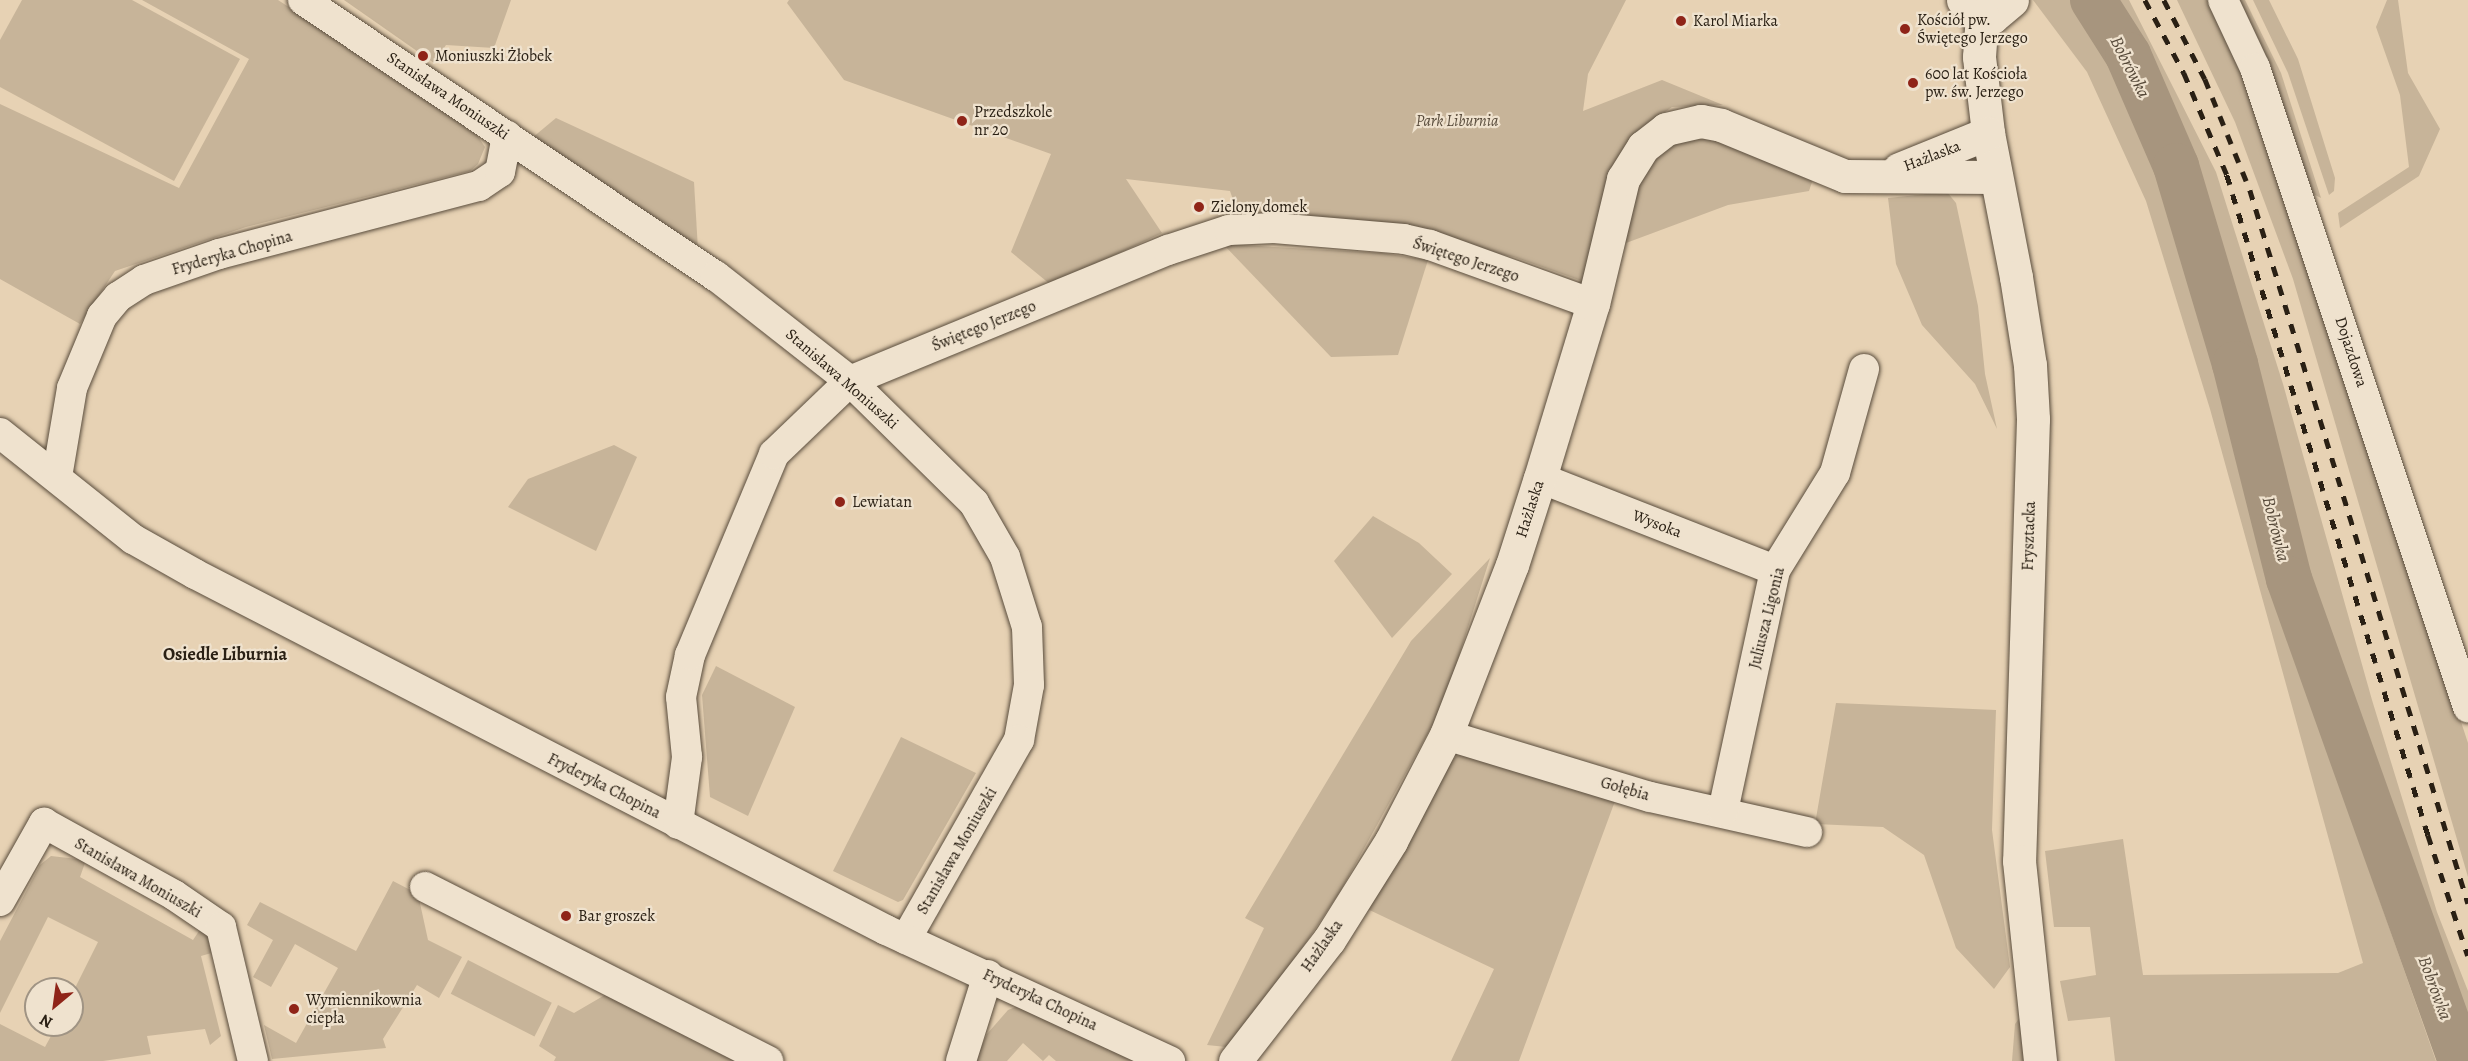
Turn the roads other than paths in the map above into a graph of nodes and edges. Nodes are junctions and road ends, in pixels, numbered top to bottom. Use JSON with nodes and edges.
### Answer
{"nodes":[{"id":1,"x":303,"y":0,"type":"edge"},
{"id":2,"x":2012,"y":0,"type":"edge"},
{"id":3,"x":2223,"y":0,"type":"edge"},
{"id":4,"x":1973,"y":7,"type":"edge"},
{"id":5,"x":1988,"y":134,"type":"junction"},
{"id":6,"x":507,"y":136,"type":"junction"},
{"id":7,"x":1996,"y":177,"type":"junction"},
{"id":8,"x":1875,"y":178,"type":"junction"},
{"id":9,"x":1593,"y":304,"type":"junction"},
{"id":10,"x":1864,"y":369,"type":"dead end"},
{"id":11,"x":850,"y":381,"type":"junction"},
{"id":12,"x":0,"y":433,"type":"edge"},
{"id":13,"x":57,"y":477,"type":"junction"},
{"id":14,"x":1540,"y":478,"type":"junction"},
{"id":15,"x":1775,"y":570,"type":"junction"},
{"id":16,"x":2468,"y":707,"type":"edge"},
{"id":17,"x":1446,"y":735,"type":"junction"},
{"id":18,"x":1723,"y":811,"type":"junction"},
{"id":19,"x":678,"y":824,"type":"junction"},
{"id":20,"x":1807,"y":832,"type":"dead end"},
{"id":21,"x":425,"y":887,"type":"dead end"},
{"id":22,"x":0,"y":901,"type":"edge"},
{"id":23,"x":906,"y":939,"type":"junction"},
{"id":24,"x":988,"y":975,"type":"junction"},
{"id":25,"x":253,"y":1061,"type":"edge"},
{"id":26,"x":768,"y":1061,"type":"edge"},
{"id":27,"x":961,"y":1061,"type":"edge"},
{"id":28,"x":1170,"y":1061,"type":"edge"},
{"id":29,"x":1235,"y":1061,"type":"edge"},
{"id":30,"x":2040,"y":1061,"type":"edge"}],
"edges":[{"from":1,"to":6,"type":"street","name":"Stanisława Moniuszki"},
{"from":2,"to":4,"type":"street"},
{"from":3,"to":16,"type":"street","name":"Dojazdowa"},
{"from":4,"to":5,"type":"street","name":"Frysztacka"},
{"from":5,"to":7,"type":"street","name":"Frysztacka"},
{"from":5,"to":8,"type":"street","name":"Hażlaska"},
{"from":6,"to":11,"type":"street","name":"Stanisława Moniuszki"},
{"from":6,"to":13,"type":"street","name":"Fryderyka Chopina"},
{"from":7,"to":8,"type":"street","name":"Hażlaska"},
{"from":7,"to":30,"type":"street","name":"Frysztacka"},
{"from":8,"to":9,"type":"street","name":"Hażlaska"},
{"from":9,"to":11,"type":"street","name":"Świętego Jerzego"},
{"from":9,"to":14,"type":"street","name":"Hażlaska"},
{"from":10,"to":15,"type":"street","name":"Juliusza Ligonia"},
{"from":11,"to":19,"type":"street","name":"Świętego Jerzego"},
{"from":11,"to":23,"type":"street","name":"Stanisława Moniuszki"},
{"from":12,"to":13,"type":"street","name":"Fryderyka Chopina"},
{"from":13,"to":19,"type":"street","name":"Fryderyka Chopina"},
{"from":14,"to":15,"type":"street","name":"Wysoka"},
{"from":14,"to":17,"type":"street","name":"Hażlaska"},
{"from":15,"to":18,"type":"street","name":"Juliusza Ligonia"},
{"from":17,"to":18,"type":"street","name":"Gołębia"},
{"from":17,"to":29,"type":"street","name":"Hażlaska"},
{"from":18,"to":20,"type":"street","name":"Gołębia"},
{"from":19,"to":23,"type":"street","name":"Fryderyka Chopina"},
{"from":21,"to":26,"type":"street"},
{"from":22,"to":25,"type":"street","name":"Stanisława Moniuszki"},
{"from":23,"to":24,"type":"street","name":"Fryderyka Chopina"},
{"from":24,"to":27,"type":"street"},
{"from":24,"to":28,"type":"street","name":"Fryderyka Chopina"}]}
